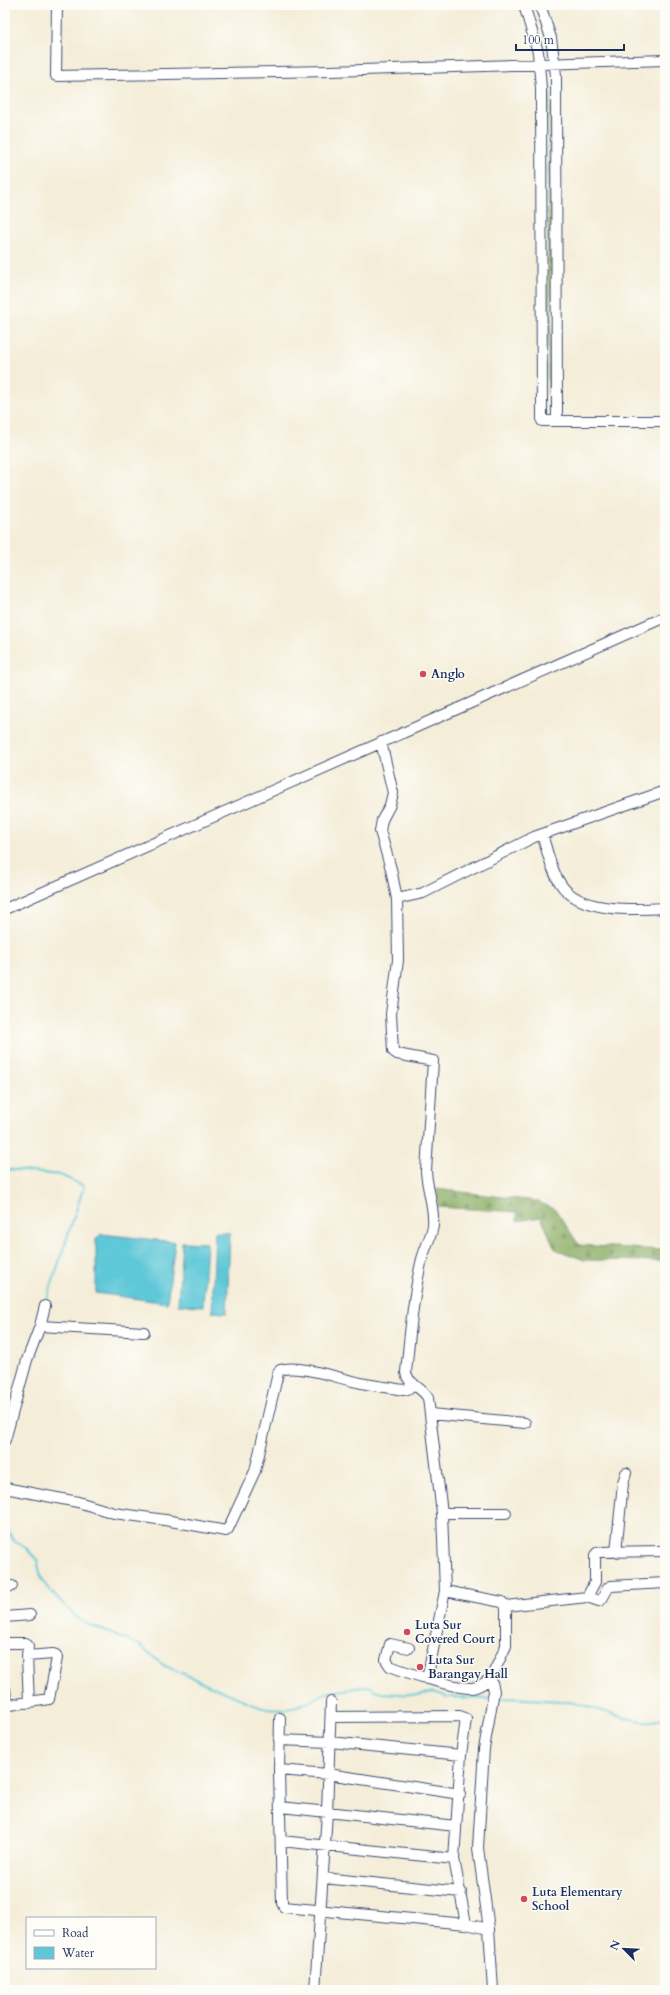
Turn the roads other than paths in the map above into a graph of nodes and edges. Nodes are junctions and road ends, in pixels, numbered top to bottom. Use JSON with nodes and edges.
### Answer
{"nodes":[{"id":1,"x":56,"y":5,"type":"edge"},
{"id":2,"x":524,"y":5,"type":"edge"},
{"id":3,"x":540,"y":5,"type":"edge"},
{"id":4,"x":665,"y":60,"type":"edge"},
{"id":5,"x":539,"y":64,"type":"junction"},
{"id":6,"x":556,"y":64,"type":"junction"},
{"id":7,"x":557,"y":421,"type":"junction"},
{"id":8,"x":665,"y":421,"type":"edge"},
{"id":9,"x":665,"y":617,"type":"edge"},
{"id":10,"x":381,"y":742,"type":"junction"},
{"id":11,"x":665,"y":791,"type":"edge"},
{"id":12,"x":542,"y":834,"type":"junction"},
{"id":13,"x":397,"y":899,"type":"junction"},
{"id":14,"x":665,"y":908,"type":"edge"},
{"id":15,"x":5,"y":909,"type":"edge"},
{"id":16,"x":45,"y":1306,"type":"dead end"},
{"id":17,"x":40,"y":1326,"type":"junction"},
{"id":18,"x":144,"y":1332,"type":"dead end"},
{"id":19,"x":413,"y":1383,"type":"junction"},
{"id":20,"x":430,"y":1414,"type":"junction"},
{"id":21,"x":525,"y":1423,"type":"dead end"},
{"id":22,"x":5,"y":1440,"type":"edge"},
{"id":23,"x":626,"y":1472,"type":"dead end"},
{"id":24,"x":5,"y":1488,"type":"edge"},
{"id":25,"x":442,"y":1513,"type":"junction"},
{"id":26,"x":506,"y":1513,"type":"dead end"},
{"id":27,"x":665,"y":1551,"type":"edge"},
{"id":28,"x":616,"y":1552,"type":"junction"},
{"id":29,"x":665,"y":1583,"type":"edge"},
{"id":30,"x":445,"y":1591,"type":"junction"},
{"id":31,"x":587,"y":1597,"type":"junction"},
{"id":32,"x":506,"y":1606,"type":"junction"},
{"id":33,"x":30,"y":1616,"type":"dead end"},
{"id":34,"x":5,"y":1617,"type":"edge"},
{"id":35,"x":5,"y":1643,"type":"edge"},
{"id":36,"x":409,"y":1648,"type":"dead end"},
{"id":37,"x":27,"y":1656,"type":"junction"},
{"id":38,"x":427,"y":1678,"type":"junction"},
{"id":39,"x":491,"y":1678,"type":"junction"},
{"id":40,"x":5,"y":1688,"type":"edge"},
{"id":41,"x":331,"y":1702,"type":"dead end"},
{"id":42,"x":29,"y":1703,"type":"junction"},
{"id":43,"x":332,"y":1716,"type":"junction"},
{"id":44,"x":280,"y":1718,"type":"dead end"},
{"id":45,"x":279,"y":1740,"type":"junction"},
{"id":46,"x":330,"y":1742,"type":"junction"},
{"id":47,"x":461,"y":1755,"type":"junction"},
{"id":48,"x":279,"y":1770,"type":"junction"},
{"id":49,"x":328,"y":1774,"type":"junction"},
{"id":50,"x":460,"y":1794,"type":"junction"},
{"id":51,"x":281,"y":1807,"type":"junction"},
{"id":52,"x":327,"y":1813,"type":"junction"},
{"id":53,"x":456,"y":1826,"type":"junction"},
{"id":54,"x":281,"y":1841,"type":"junction"},
{"id":55,"x":325,"y":1847,"type":"junction"},
{"id":56,"x":454,"y":1859,"type":"junction"},
{"id":57,"x":323,"y":1878,"type":"junction"},
{"id":58,"x":461,"y":1892,"type":"junction"},
{"id":59,"x":320,"y":1910,"type":"junction"},
{"id":60,"x":466,"y":1924,"type":"junction"},
{"id":61,"x":489,"y":1929,"type":"junction"},
{"id":62,"x":315,"y":1990,"type":"edge"},
{"id":63,"x":493,"y":1990,"type":"edge"}],
"edges":[{"from":1,"to":5,"type":"street"},
{"from":2,"to":5,"type":"street"},
{"from":3,"to":6,"type":"street"},
{"from":4,"to":6,"type":"street"},
{"from":5,"to":6,"type":"street"},
{"from":5,"to":7,"type":"street"},
{"from":6,"to":7,"type":"street"},
{"from":7,"to":8,"type":"street"},
{"from":9,"to":10,"type":"street"},
{"from":10,"to":13,"type":"street"},
{"from":10,"to":15,"type":"street"},
{"from":11,"to":12,"type":"street"},
{"from":12,"to":13,"type":"street"},
{"from":12,"to":14,"type":"street"},
{"from":13,"to":19,"type":"street"},
{"from":16,"to":17,"type":"street"},
{"from":17,"to":18,"type":"street"},
{"from":17,"to":22,"type":"street"},
{"from":19,"to":20,"type":"street"},
{"from":19,"to":24,"type":"street"},
{"from":20,"to":21,"type":"street"},
{"from":20,"to":25,"type":"street"},
{"from":23,"to":28,"type":"street"},
{"from":25,"to":26,"type":"street"},
{"from":25,"to":30,"type":"street"},
{"from":27,"to":28,"type":"street"},
{"from":28,"to":31,"type":"street"},
{"from":29,"to":31,"type":"street"},
{"from":30,"to":32,"type":"street"},
{"from":30,"to":38,"type":"street"},
{"from":31,"to":32,"type":"street"},
{"from":32,"to":39,"type":"street"},
{"from":33,"to":34,"type":"street"},
{"from":35,"to":37,"type":"street"},
{"from":36,"to":38,"type":"street"},
{"from":37,"to":42,"type":"street"},
{"from":37,"to":42,"type":"street"},
{"from":38,"to":39,"type":"street"},
{"from":39,"to":61,"type":"street"},
{"from":40,"to":42,"type":"street"},
{"from":41,"to":43,"type":"street"},
{"from":43,"to":46,"type":"street"},
{"from":43,"to":47,"type":"street"},
{"from":44,"to":45,"type":"street"},
{"from":45,"to":46,"type":"street"},
{"from":45,"to":48,"type":"street"},
{"from":46,"to":47,"type":"street"},
{"from":46,"to":49,"type":"street"},
{"from":47,"to":50,"type":"street"},
{"from":48,"to":49,"type":"street"},
{"from":48,"to":51,"type":"street"},
{"from":49,"to":50,"type":"street"},
{"from":49,"to":52,"type":"street"},
{"from":50,"to":53,"type":"street"},
{"from":51,"to":52,"type":"street"},
{"from":51,"to":54,"type":"street"},
{"from":52,"to":53,"type":"street"},
{"from":52,"to":55,"type":"street"},
{"from":53,"to":56,"type":"street"},
{"from":54,"to":55,"type":"street"},
{"from":54,"to":59,"type":"street"},
{"from":55,"to":56,"type":"street"},
{"from":55,"to":57,"type":"street"},
{"from":56,"to":58,"type":"street"},
{"from":57,"to":58,"type":"street"},
{"from":57,"to":59,"type":"street"},
{"from":58,"to":60,"type":"street"},
{"from":59,"to":60,"type":"street"},
{"from":59,"to":62,"type":"street"},
{"from":60,"to":61,"type":"street"},
{"from":61,"to":63,"type":"street"}]}
